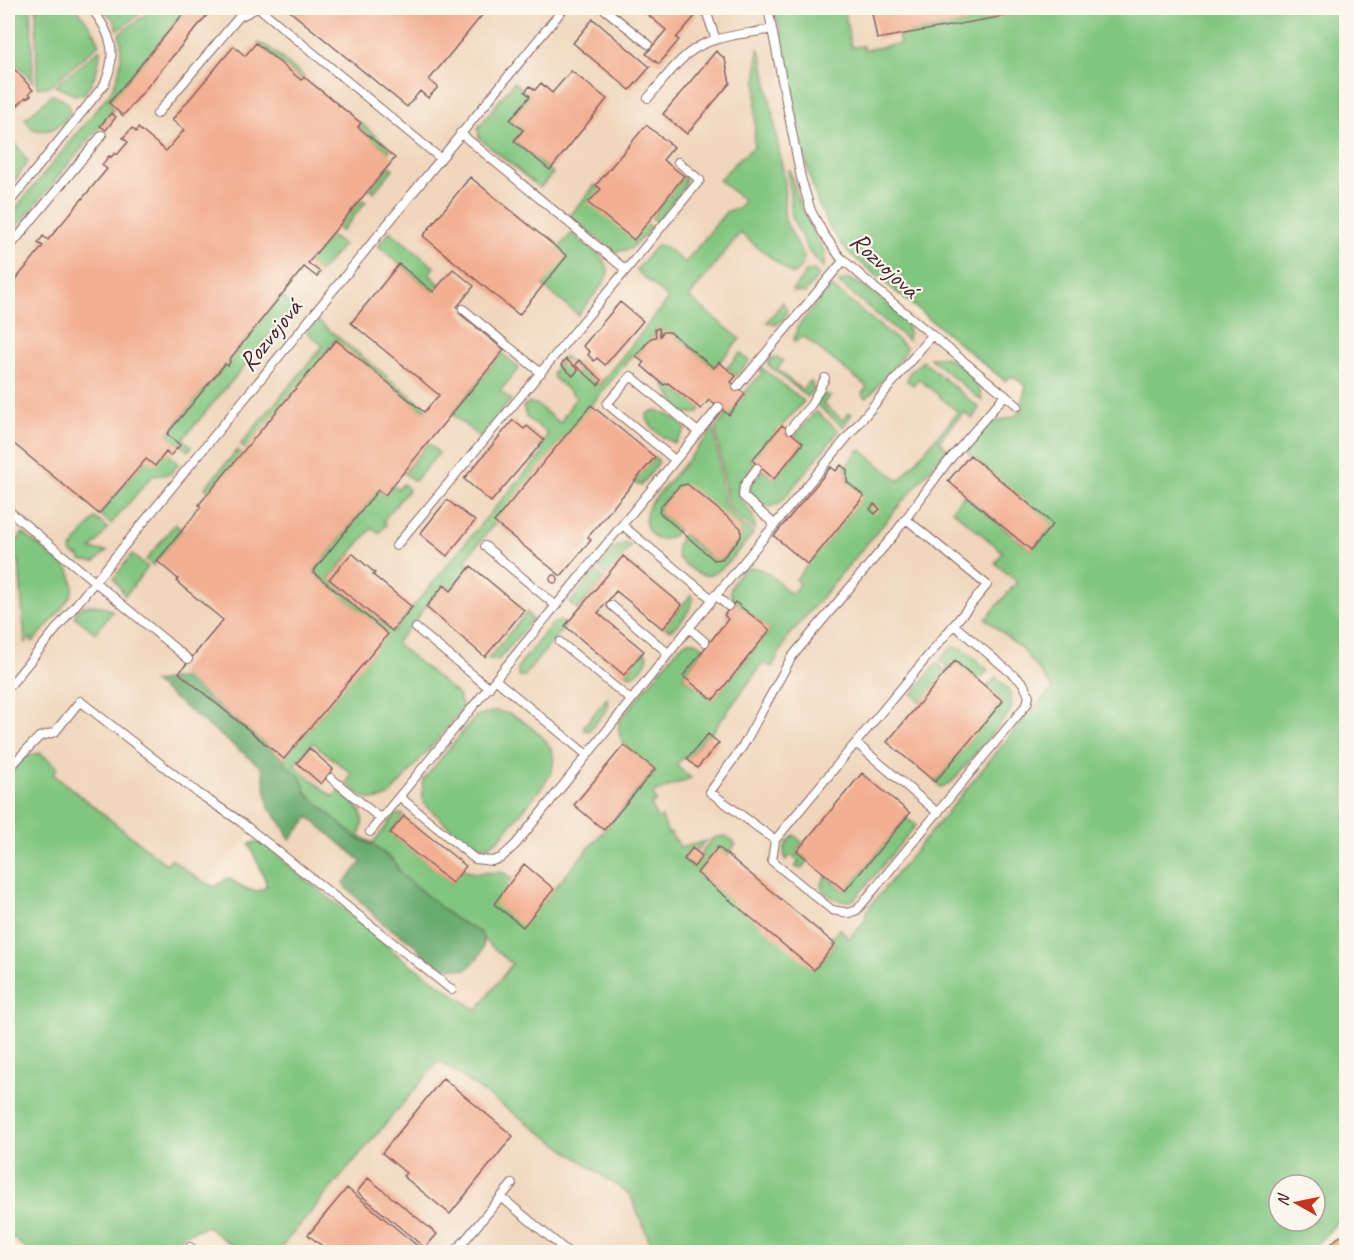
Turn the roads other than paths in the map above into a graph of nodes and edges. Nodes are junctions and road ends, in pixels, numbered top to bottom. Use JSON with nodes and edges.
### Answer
{"nodes":[{"id":1,"x":91,"y":8,"type":"edge"},
{"id":2,"x":258,"y":8,"type":"edge"},
{"id":3,"x":564,"y":8,"type":"edge"},
{"id":4,"x":603,"y":8,"type":"edge"},
{"id":5,"x":705,"y":8,"type":"edge"},
{"id":6,"x":768,"y":8,"type":"edge"},
{"id":7,"x":772,"y":29,"type":"junction"},
{"id":8,"x":716,"y":40,"type":"junction"},
{"id":9,"x":648,"y":44,"type":"dead end"},
{"id":10,"x":648,"y":98,"type":"dead end"},
{"id":11,"x":157,"y":114,"type":"dead end"},
{"id":12,"x":460,"y":133,"type":"junction"},
{"id":13,"x":102,"y":135,"type":"dead end"},
{"id":14,"x":440,"y":158,"type":"junction"},
{"id":15,"x":678,"y":162,"type":"dead end"},
{"id":16,"x":8,"y":204,"type":"edge"},
{"id":17,"x":8,"y":249,"type":"edge"},
{"id":18,"x":844,"y":260,"type":"junction"},
{"id":19,"x":626,"y":270,"type":"junction"},
{"id":20,"x":463,"y":309,"type":"dead end"},
{"id":21,"x":932,"y":335,"type":"junction"},
{"id":22,"x":541,"y":373,"type":"junction"},
{"id":23,"x":825,"y":378,"type":"dead end"},
{"id":24,"x":737,"y":387,"type":"dead end"},
{"id":25,"x":1005,"y":395,"type":"junction"},
{"id":26,"x":1017,"y":406,"type":"dead end"},
{"id":27,"x":719,"y":407,"type":"dead end"},
{"id":28,"x":790,"y":429,"type":"dead end"},
{"id":29,"x":698,"y":432,"type":"junction"},
{"id":30,"x":675,"y":460,"type":"junction"},
{"id":31,"x":757,"y":468,"type":"dead end"},
{"id":32,"x":8,"y":510,"type":"edge"},
{"id":33,"x":906,"y":519,"type":"junction"},
{"id":34,"x":774,"y":524,"type":"junction"},
{"id":35,"x":622,"y":525,"type":"junction"},
{"id":36,"x":396,"y":546,"type":"dead end"},
{"id":37,"x":485,"y":546,"type":"dead end"},
{"id":38,"x":95,"y":582,"type":"junction"},
{"id":39,"x":713,"y":597,"type":"junction"},
{"id":40,"x":556,"y":606,"type":"junction"},
{"id":41,"x":611,"y":606,"type":"dead end"},
{"id":42,"x":728,"y":606,"type":"dead end"},
{"id":43,"x":954,"y":625,"type":"junction"},
{"id":44,"x":416,"y":628,"type":"dead end"},
{"id":45,"x":688,"y":628,"type":"junction"},
{"id":46,"x":560,"y":642,"type":"dead end"},
{"id":47,"x":705,"y":642,"type":"dead end"},
{"id":48,"x":669,"y":653,"type":"junction"},
{"id":49,"x":188,"y":659,"type":"dead end"},
{"id":50,"x":496,"y":680,"type":"junction"},
{"id":51,"x":8,"y":688,"type":"edge"},
{"id":52,"x":489,"y":688,"type":"junction"},
{"id":53,"x":631,"y":700,"type":"junction"},
{"id":54,"x":856,"y":743,"type":"junction"},
{"id":55,"x":587,"y":755,"type":"junction"},
{"id":56,"x":11,"y":763,"type":"edge"},
{"id":57,"x":8,"y":771,"type":"edge"},
{"id":58,"x":331,"y":778,"type":"dead end"},
{"id":59,"x":400,"y":797,"type":"junction"},
{"id":60,"x":938,"y":813,"type":"junction"},
{"id":61,"x":381,"y":819,"type":"junction"},
{"id":62,"x":370,"y":832,"type":"dead end"},
{"id":63,"x":775,"y":840,"type":"junction"},
{"id":64,"x":453,"y":990,"type":"dead end"},
{"id":65,"x":512,"y":1184,"type":"dead end"},
{"id":66,"x":501,"y":1197,"type":"junction"},
{"id":67,"x":455,"y":1252,"type":"edge"},
{"id":68,"x":568,"y":1252,"type":"edge"}],
"edges":[{"from":1,"to":16,"type":"lane"},
{"from":2,"to":11,"type":"lane"},
{"from":2,"to":14,"type":"lane"},
{"from":3,"to":12,"type":"lane","name":"Rozvojová"},
{"from":4,"to":9,"type":"lane"},
{"from":5,"to":8,"type":"lane"},
{"from":6,"to":7,"type":"lane","name":"Rozvojová"},
{"from":7,"to":8,"type":"lane"},
{"from":7,"to":18,"type":"lane","name":"Rozvojová"},
{"from":8,"to":10,"type":"lane"},
{"from":12,"to":14,"type":"lane","name":"Rozvojová"},
{"from":12,"to":19,"type":"lane"},
{"from":13,"to":17,"type":"lane"},
{"from":14,"to":38,"type":"lane","name":"Rozvojová"},
{"from":15,"to":19,"type":"lane"},
{"from":18,"to":21,"type":"lane","name":"Rozvojová"},
{"from":18,"to":24,"type":"lane"},
{"from":19,"to":22,"type":"lane"},
{"from":20,"to":22,"type":"lane"},
{"from":21,"to":25,"type":"lane","name":"Rozvojová"},
{"from":21,"to":34,"type":"lane"},
{"from":22,"to":36,"type":"lane"},
{"from":23,"to":28,"type":"lane"},
{"from":25,"to":26,"type":"lane","name":"Rozvojová"},
{"from":25,"to":33,"type":"lane"},
{"from":27,"to":29,"type":"lane"},
{"from":29,"to":30,"type":"lane"},
{"from":29,"to":30,"type":"lane"},
{"from":30,"to":35,"type":"lane"},
{"from":31,"to":34,"type":"lane"},
{"from":32,"to":38,"type":"lane"},
{"from":33,"to":43,"type":"lane"},
{"from":33,"to":63,"type":"lane"},
{"from":34,"to":39,"type":"lane"},
{"from":35,"to":39,"type":"lane"},
{"from":35,"to":40,"type":"lane"},
{"from":37,"to":40,"type":"lane"},
{"from":38,"to":49,"type":"lane"},
{"from":38,"to":51,"type":"lane","name":"Rozvojová"},
{"from":39,"to":42,"type":"lane"},
{"from":39,"to":45,"type":"lane"},
{"from":40,"to":50,"type":"lane"},
{"from":41,"to":48,"type":"lane"},
{"from":43,"to":54,"type":"lane"},
{"from":43,"to":60,"type":"lane"},
{"from":44,"to":52,"type":"lane"},
{"from":45,"to":47,"type":"lane"},
{"from":45,"to":48,"type":"lane"},
{"from":46,"to":53,"type":"lane"},
{"from":48,"to":53,"type":"lane"},
{"from":50,"to":52,"type":"lane"},
{"from":50,"to":55,"type":"lane"},
{"from":52,"to":59,"type":"lane"},
{"from":53,"to":55,"type":"lane"},
{"from":54,"to":60,"type":"lane"},
{"from":54,"to":63,"type":"lane"},
{"from":55,"to":59,"type":"lane"},
{"from":56,"to":57,"type":"lane"},
{"from":56,"to":64,"type":"lane"},
{"from":58,"to":61,"type":"lane"},
{"from":59,"to":61,"type":"lane"},
{"from":60,"to":63,"type":"lane"},
{"from":61,"to":62,"type":"lane"},
{"from":65,"to":66,"type":"lane"},
{"from":66,"to":67,"type":"lane"},
{"from":66,"to":68,"type":"lane"}]}
